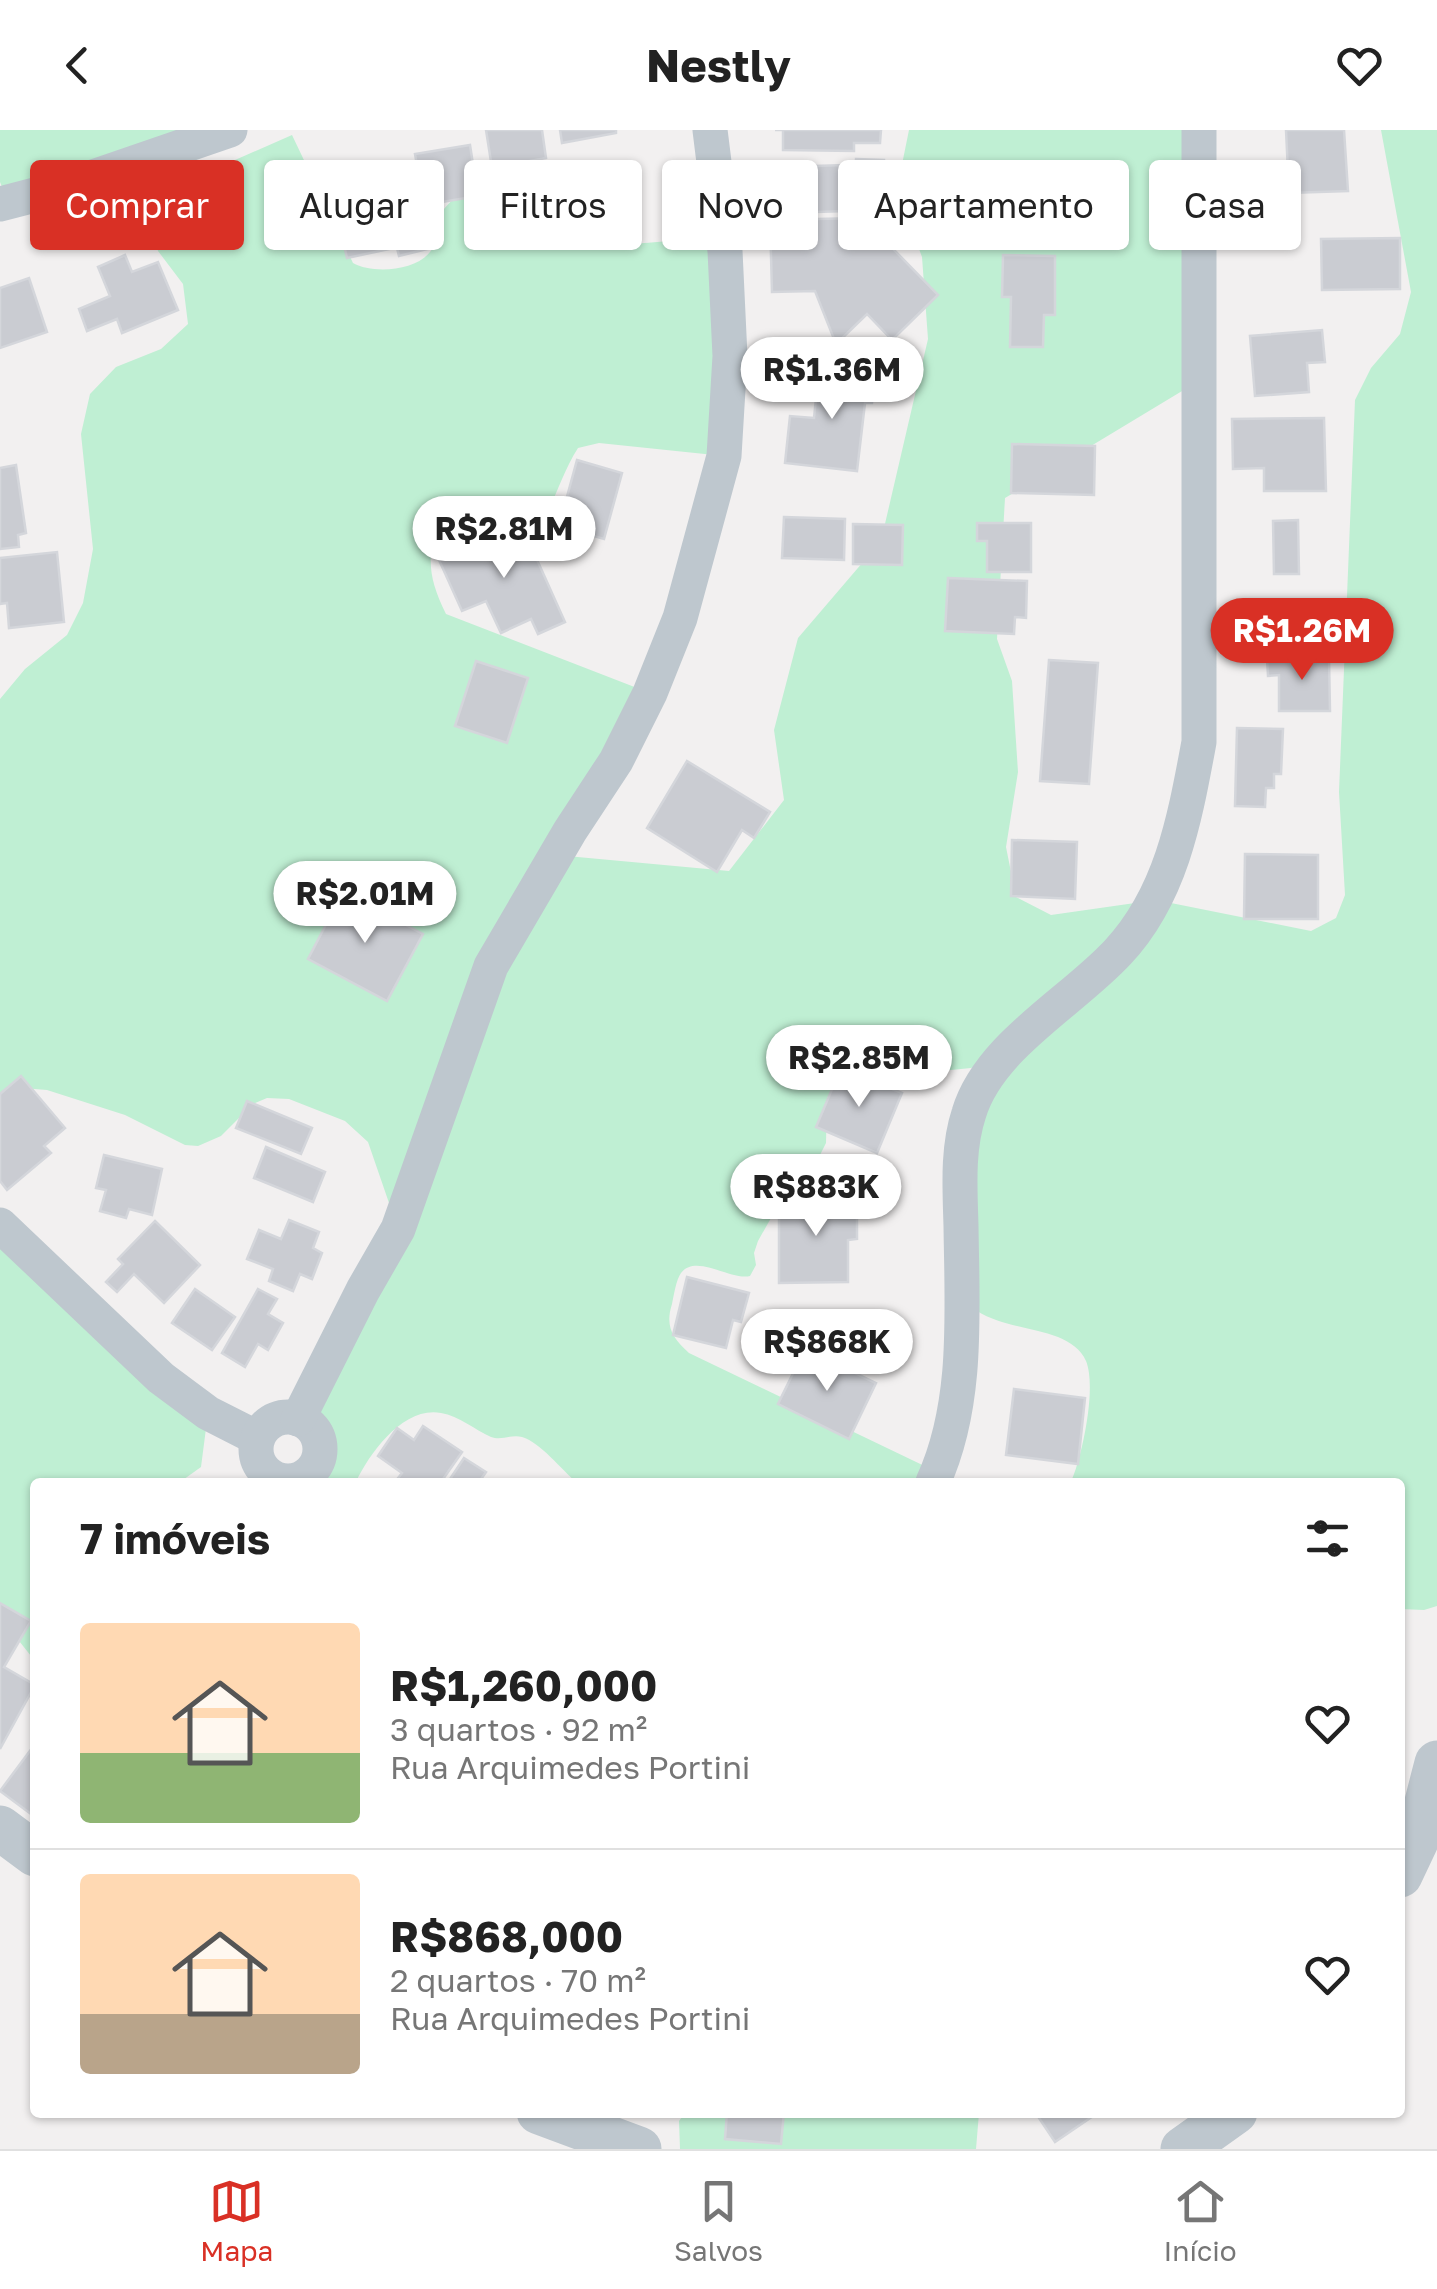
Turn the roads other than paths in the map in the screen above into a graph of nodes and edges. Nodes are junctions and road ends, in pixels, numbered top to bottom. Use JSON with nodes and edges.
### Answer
{"nodes":[{"id":1,"x":230,"y":130,"type":"edge"},
{"id":2,"x":710,"y":130,"type":"edge"},
{"id":3,"x":1199,"y":130,"type":"edge"},
{"id":4,"x":0,"y":204,"type":"edge"},
{"id":5,"x":0,"y":1225,"type":"edge"},
{"id":6,"x":298,"y":1419,"type":"junction"},
{"id":7,"x":257,"y":1438,"type":"junction"},
{"id":8,"x":279,"y":1478,"type":"edge"},
{"id":9,"x":306,"y":1478,"type":"edge"},
{"id":10,"x":934,"y":1478,"type":"edge"},
{"id":11,"x":1437,"y":1763,"type":"edge"},
{"id":12,"x":0,"y":1828,"type":"edge"},
{"id":13,"x":30,"y":1850,"type":"edge"},
{"id":14,"x":1405,"y":1865,"type":"edge"},
{"id":15,"x":555,"y":2118,"type":"edge"},
{"id":16,"x":1226,"y":2118,"type":"edge"},
{"id":17,"x":639,"y":2149,"type":"edge"},
{"id":18,"x":1182,"y":2149,"type":"edge"}],
"edges":[{"from":1,"to":4,"type":"street"},
{"from":2,"to":6,"type":"street"},
{"from":3,"to":10,"type":"street"},
{"from":5,"to":7,"type":"street"},
{"from":6,"to":7,"type":"street"},
{"from":6,"to":9,"type":"street"},
{"from":7,"to":8,"type":"street"},
{"from":11,"to":14,"type":"street"},
{"from":12,"to":13,"type":"street"},
{"from":15,"to":17,"type":"street"},
{"from":16,"to":18,"type":"street"}]}
